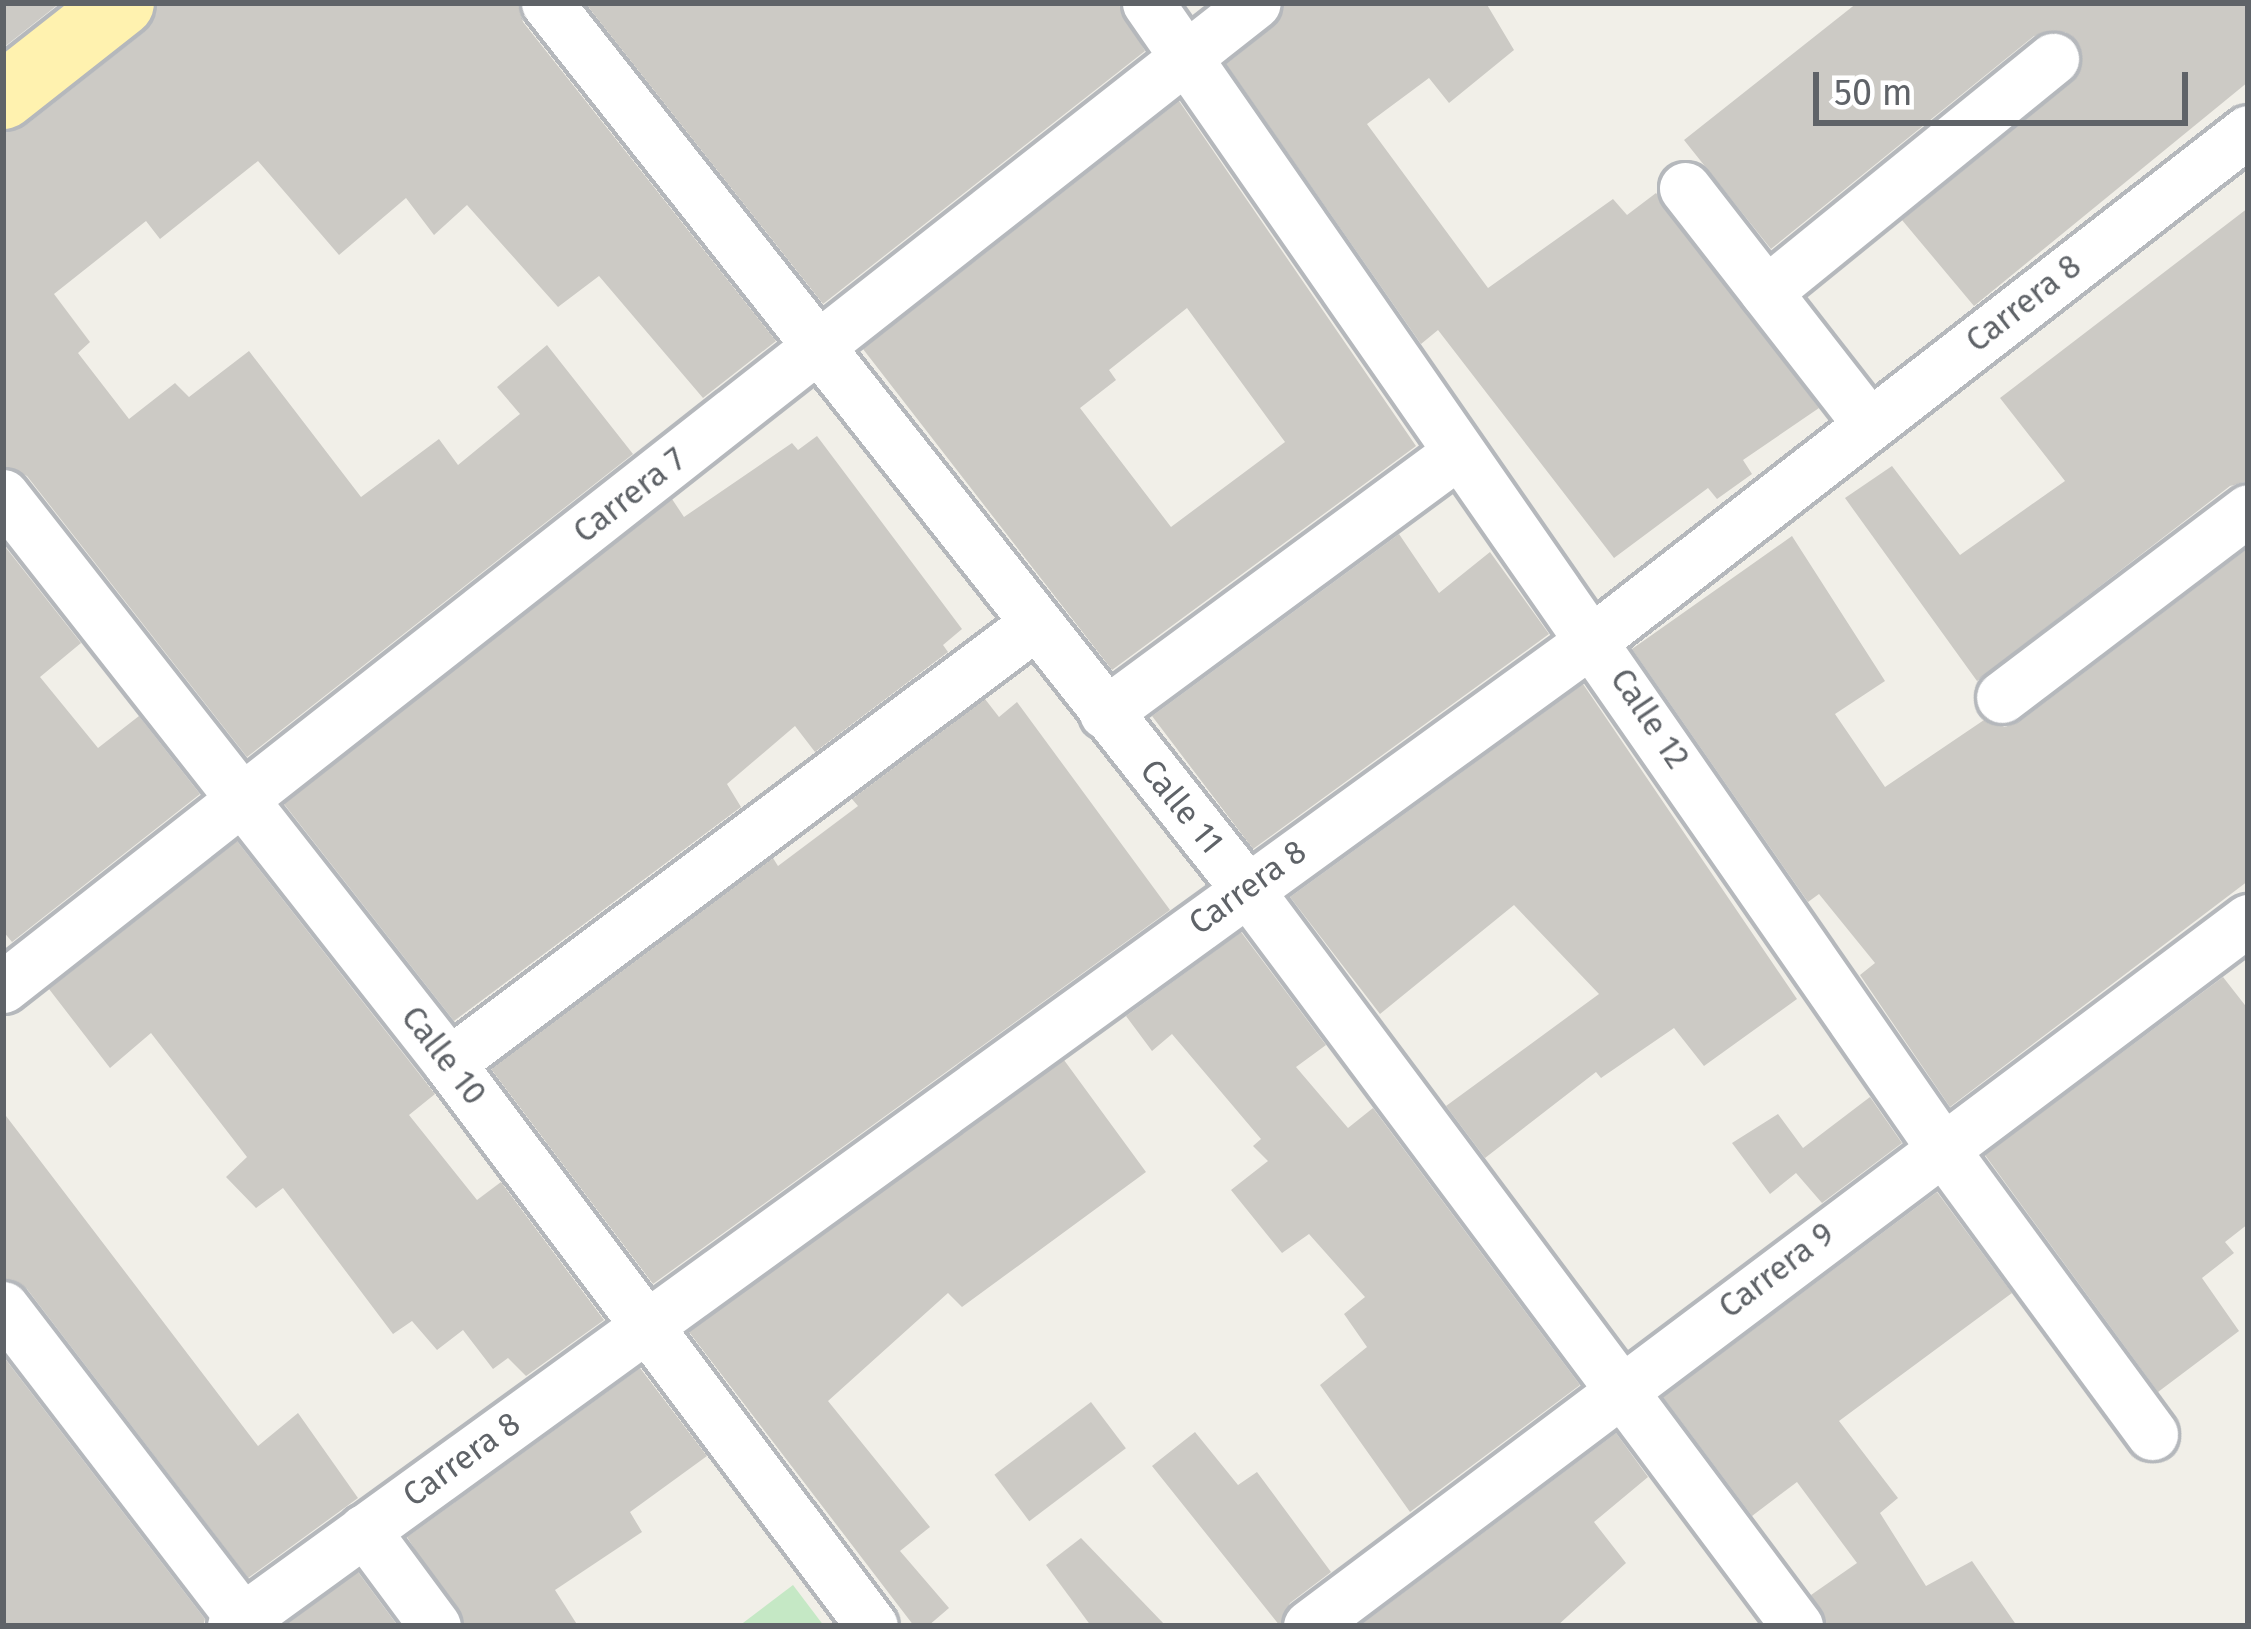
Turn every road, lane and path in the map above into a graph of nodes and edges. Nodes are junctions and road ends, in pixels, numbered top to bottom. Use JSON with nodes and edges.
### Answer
{"nodes":[{"id":1,"x":121,"y":3,"type":"edge"},
{"id":2,"x":547,"y":3,"type":"edge"},
{"id":3,"x":1148,"y":3,"type":"edge"},
{"id":4,"x":1255,"y":3,"type":"edge"},
{"id":5,"x":1185,"y":57,"type":"junction"},
{"id":6,"x":2053,"y":59,"type":"dead end"},
{"id":7,"x":3,"y":96,"type":"edge"},
{"id":8,"x":2248,"y":130,"type":"edge"},
{"id":9,"x":1685,"y":188,"type":"dead end"},
{"id":10,"x":1766,"y":292,"type":"junction"},
{"id":11,"x":816,"y":351,"type":"junction"},
{"id":12,"x":1870,"y":424,"type":"junction"},
{"id":13,"x":1456,"y":454,"type":"junction"},
{"id":14,"x":3,"y":494,"type":"edge"},
{"id":15,"x":2248,"y":510,"type":"edge"},
{"id":16,"x":1035,"y":624,"type":"junction"},
{"id":17,"x":1594,"y":639,"type":"junction"},
{"id":18,"x":2002,"y":697,"type":"dead end"},
{"id":19,"x":1105,"y":712,"type":"junction"},
{"id":20,"x":241,"y":799,"type":"junction"},
{"id":21,"x":1246,"y":888,"type":"junction"},
{"id":22,"x":2248,"y":920,"type":"edge"},
{"id":23,"x":3,"y":987,"type":"edge"},
{"id":24,"x":449,"y":1063,"type":"junction"},
{"id":25,"x":1942,"y":1148,"type":"junction"},
{"id":26,"x":3,"y":1307,"type":"edge"},
{"id":27,"x":647,"y":1327,"type":"junction"},
{"id":28,"x":1622,"y":1387,"type":"junction"},
{"id":29,"x":2152,"y":1434,"type":"dead end"},
{"id":30,"x":364,"y":1530,"type":"junction"},
{"id":31,"x":237,"y":1623,"type":"edge"},
{"id":32,"x":436,"y":1626,"type":"edge"},
{"id":33,"x":872,"y":1626,"type":"edge"},
{"id":34,"x":1309,"y":1626,"type":"edge"},
{"id":35,"x":1797,"y":1626,"type":"edge"}],
"edges":[{"from":1,"to":7,"type":"main road"},
{"from":2,"to":11,"type":"street","name":"Calle 11"},
{"from":3,"to":5,"type":"street","name":"Calle 12"},
{"from":4,"to":5,"type":"street","name":"Carrera 7"},
{"from":5,"to":11,"type":"street","name":"Carrera 7"},
{"from":5,"to":13,"type":"street","name":"Calle 12"},
{"from":6,"to":10,"type":"street"},
{"from":8,"to":12,"type":"street","name":"Carrera 8"},
{"from":9,"to":10,"type":"street"},
{"from":10,"to":12,"type":"street"},
{"from":11,"to":16,"type":"street","name":"Calle 11"},
{"from":11,"to":20,"type":"street","name":"Carrera 7"},
{"from":12,"to":17,"type":"street","name":"Carrera 8"},
{"from":13,"to":17,"type":"street","name":"Calle 12"},
{"from":13,"to":19,"type":"street"},
{"from":14,"to":20,"type":"street","name":"Calle 10"},
{"from":15,"to":18,"type":"street"},
{"from":16,"to":19,"type":"street","name":"Calle 11"},
{"from":16,"to":24,"type":"street"},
{"from":17,"to":21,"type":"street","name":"Carrera 8"},
{"from":17,"to":25,"type":"street","name":"Calle 12"},
{"from":19,"to":21,"type":"street","name":"Calle 11"},
{"from":20,"to":23,"type":"street","name":"Carrera 7"},
{"from":20,"to":24,"type":"street","name":"Calle 10"},
{"from":21,"to":27,"type":"street","name":"Carrera 8"},
{"from":21,"to":28,"type":"street","name":"Calle 11"},
{"from":22,"to":25,"type":"street","name":"Carrera 9"},
{"from":24,"to":27,"type":"street","name":"Calle 10"},
{"from":25,"to":28,"type":"street","name":"Carrera 9"},
{"from":25,"to":29,"type":"street","name":"Calle 12"},
{"from":26,"to":31,"type":"street"},
{"from":27,"to":30,"type":"street","name":"Carrera 8"},
{"from":27,"to":33,"type":"street","name":"Calle 10"},
{"from":28,"to":34,"type":"street","name":"Carrera 9"},
{"from":28,"to":35,"type":"street","name":"Calle 11"},
{"from":30,"to":31,"type":"street","name":"Carrera 8"},
{"from":30,"to":32,"type":"street"}]}
